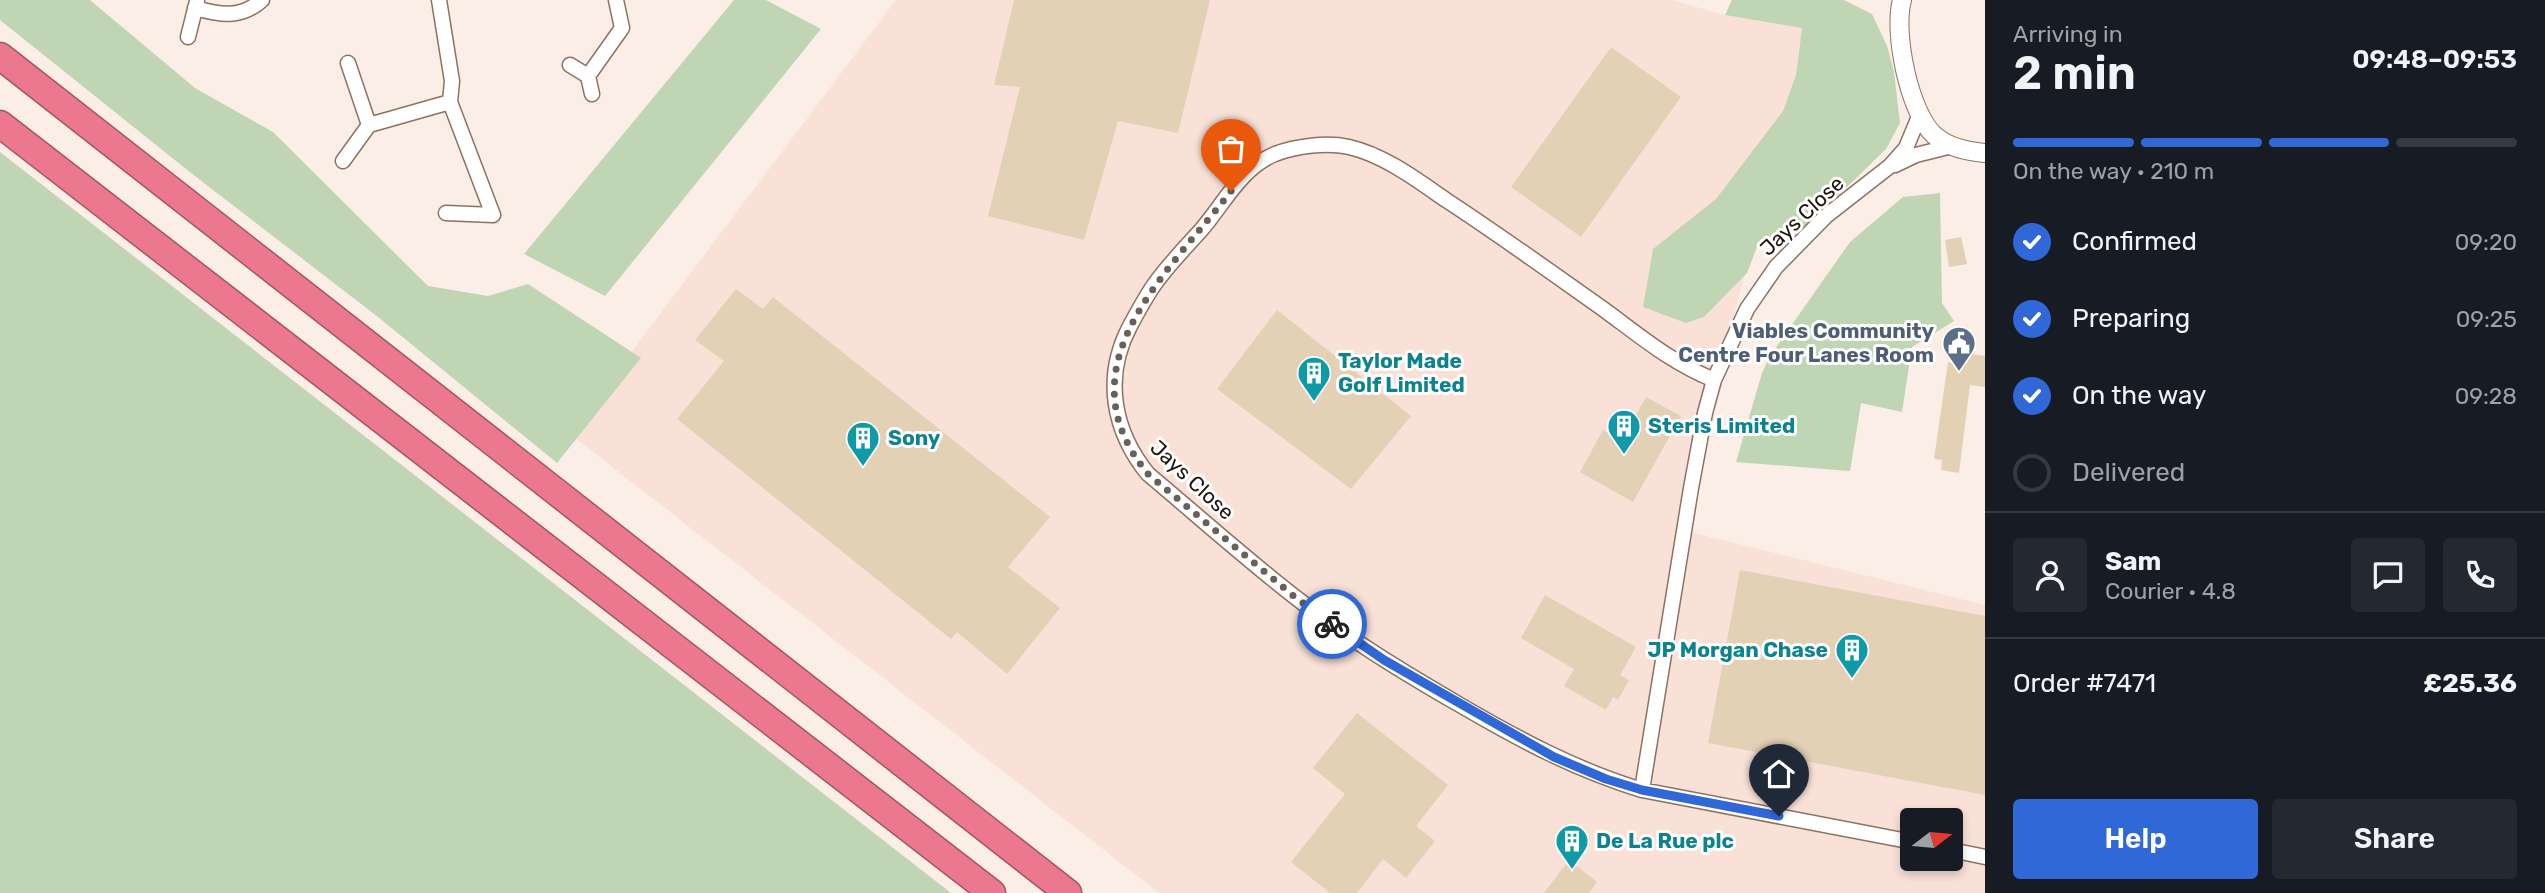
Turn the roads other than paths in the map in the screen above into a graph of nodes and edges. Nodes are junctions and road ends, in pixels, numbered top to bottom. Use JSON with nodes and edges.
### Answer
{"nodes":[{"id":1,"x":262,"y":0,"type":"edge"},
{"id":2,"x":439,"y":0,"type":"edge"},
{"id":3,"x":616,"y":0,"type":"edge"},
{"id":4,"x":1887,"y":0,"type":"edge"},
{"id":5,"x":196,"y":4,"type":"edge"},
{"id":6,"x":1901,"y":8,"type":"edge"},
{"id":7,"x":188,"y":37,"type":"dead end"},
{"id":8,"x":0,"y":56,"type":"edge"},
{"id":9,"x":348,"y":63,"type":"dead end"},
{"id":10,"x":570,"y":65,"type":"dead end"},
{"id":11,"x":588,"y":76,"type":"junction"},
{"id":12,"x":592,"y":94,"type":"dead end"},
{"id":13,"x":450,"y":102,"type":"junction"},
{"id":14,"x":1920,"y":114,"type":"junction"},
{"id":15,"x":0,"y":124,"type":"edge"},
{"id":16,"x":369,"y":125,"type":"junction"},
{"id":17,"x":1952,"y":146,"type":"junction"},
{"id":18,"x":1985,"y":153,"type":"edge"},
{"id":19,"x":343,"y":161,"type":"dead end"},
{"id":20,"x":1890,"y":166,"type":"junction"},
{"id":21,"x":446,"y":213,"type":"dead end"},
{"id":22,"x":1714,"y":380,"type":"junction"},
{"id":23,"x":1642,"y":790,"type":"junction"},
{"id":24,"x":1900,"y":840,"type":"edge"},
{"id":25,"x":1964,"y":853,"type":"edge"},
{"id":26,"x":1985,"y":857,"type":"edge"},
{"id":27,"x":992,"y":893,"type":"edge"},
{"id":28,"x":1068,"y":893,"type":"edge"}],
"edges":[{"from":1,"to":5,"type":"street"},
{"from":2,"to":13,"type":"street"},
{"from":3,"to":11,"type":"street"},
{"from":4,"to":6,"type":"street"},
{"from":5,"to":7,"type":"street"},
{"from":6,"to":14,"type":"street"},
{"from":8,"to":28,"type":"highway"},
{"from":9,"to":16,"type":"street"},
{"from":10,"to":11,"type":"street"},
{"from":11,"to":12,"type":"street"},
{"from":13,"to":16,"type":"street"},
{"from":13,"to":21,"type":"street"},
{"from":14,"to":17,"type":"street"},
{"from":14,"to":20,"type":"street","name":"Jays Close"},
{"from":15,"to":27,"type":"highway"},
{"from":16,"to":19,"type":"street"},
{"from":17,"to":18,"type":"street"},
{"from":17,"to":20,"type":"street","name":"Jays Close"},
{"from":20,"to":22,"type":"street","name":"Jays Close"},
{"from":22,"to":23,"type":"street","name":"Jays Close"},
{"from":22,"to":23,"type":"street","name":"Jays Close"},
{"from":23,"to":24,"type":"street","name":"Jays Close"},
{"from":25,"to":26,"type":"street"}]}
